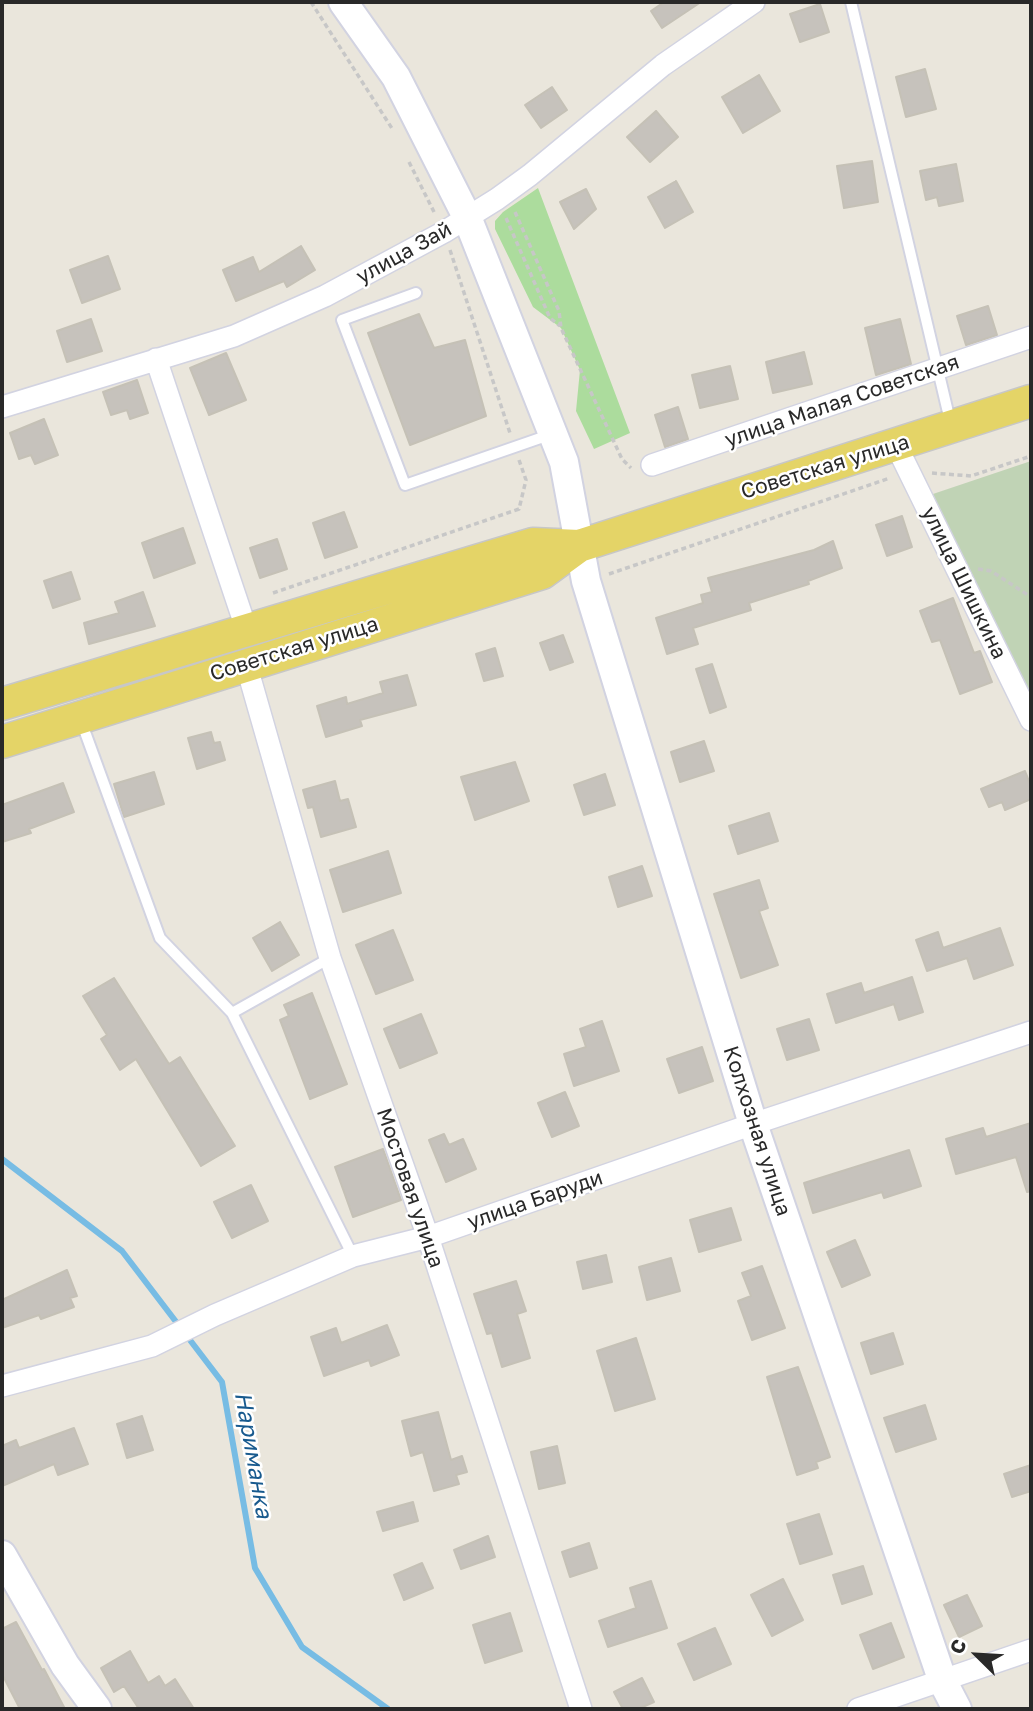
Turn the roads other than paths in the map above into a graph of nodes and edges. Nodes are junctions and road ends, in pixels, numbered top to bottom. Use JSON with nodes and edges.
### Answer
{"nodes":[{"id":1,"x":343,"y":2,"type":"edge"},
{"id":2,"x":754,"y":2,"type":"edge"},
{"id":3,"x":851,"y":2,"type":"edge"},
{"id":4,"x":467,"y":217,"type":"junction"},
{"id":5,"x":415,"y":293,"type":"dead end"},
{"id":6,"x":1031,"y":337,"type":"edge"},
{"id":7,"x":156,"y":359,"type":"junction"},
{"id":8,"x":939,"y":369,"type":"junction"},
{"id":9,"x":1031,"y":401,"type":"edge"},
{"id":10,"x":2,"y":407,"type":"edge"},
{"id":11,"x":951,"y":427,"type":"junction"},
{"id":12,"x":552,"y":434,"type":"junction"},
{"id":13,"x":903,"y":458,"type":"junction"},
{"id":14,"x":652,"y":465,"type":"dead end"},
{"id":15,"x":579,"y":546,"type":"junction"},
{"id":16,"x":242,"y":616,"type":"junction"},
{"id":17,"x":246,"y":664,"type":"junction"},
{"id":18,"x":2,"y":704,"type":"edge"},
{"id":19,"x":79,"y":716,"type":"junction"},
{"id":20,"x":1031,"y":720,"type":"edge"},
{"id":21,"x":2,"y":742,"type":"edge"},
{"id":22,"x":330,"y":958,"type":"junction"},
{"id":23,"x":232,"y":1013,"type":"junction"},
{"id":24,"x":1031,"y":1032,"type":"edge"},
{"id":25,"x":753,"y":1124,"type":"junction"},
{"id":26,"x":428,"y":1237,"type":"junction"},
{"id":27,"x":353,"y":1256,"type":"junction"},
{"id":28,"x":2,"y":1387,"type":"edge"},
{"id":29,"x":2,"y":1555,"type":"edge"},
{"id":30,"x":1031,"y":1650,"type":"edge"},
{"id":31,"x":943,"y":1682,"type":"junction"},
{"id":32,"x":97,"y":1709,"type":"edge"},
{"id":33,"x":581,"y":1709,"type":"edge"},
{"id":34,"x":858,"y":1709,"type":"edge"},
{"id":35,"x":957,"y":1709,"type":"edge"}],
"edges":[{"from":1,"to":4,"type":"street","name":"Колхозная улица"},
{"from":2,"to":4,"type":"street","name":"улица Зай"},
{"from":3,"to":8,"type":"lane"},
{"from":4,"to":7,"type":"street","name":"улица Зай"},
{"from":4,"to":12,"type":"street","name":"Колхозная улица"},
{"from":5,"to":12,"type":"lane"},
{"from":6,"to":8,"type":"street","name":"улица Малая Советская"},
{"from":7,"to":10,"type":"street","name":"улица Зай"},
{"from":7,"to":16,"type":"street"},
{"from":8,"to":11,"type":"lane"},
{"from":8,"to":14,"type":"street","name":"улица Малая Советская"},
{"from":9,"to":11,"type":"main road","name":"Советская улица"},
{"from":11,"to":13,"type":"main road","name":"Советская улица"},
{"from":12,"to":15,"type":"street","name":"Колхозная улица"},
{"from":13,"to":15,"type":"main road","name":"Советская улица"},
{"from":13,"to":20,"type":"street","name":"улица Шишкина"},
{"from":15,"to":16,"type":"main road","name":"Советская улица"},
{"from":15,"to":17,"type":"main road","name":"Советская улица"},
{"from":15,"to":25,"type":"street","name":"Колхозная улица"},
{"from":16,"to":18,"type":"main road","name":"Советская улица"},
{"from":17,"to":19,"type":"main road","name":"Советская улица"},
{"from":17,"to":22,"type":"street","name":"Мостовая улица"},
{"from":19,"to":21,"type":"main road","name":"Советская улица"},
{"from":19,"to":23,"type":"lane"},
{"from":22,"to":23,"type":"lane"},
{"from":22,"to":26,"type":"street","name":"Мостовая улица"},
{"from":23,"to":27,"type":"lane"},
{"from":24,"to":25,"type":"street","name":"улица Баруди"},
{"from":25,"to":26,"type":"street","name":"улица Баруди"},
{"from":25,"to":31,"type":"street","name":"Колхозная улица"},
{"from":26,"to":27,"type":"street","name":"улица Баруди"},
{"from":26,"to":33,"type":"street","name":"Мостовая улица"},
{"from":27,"to":28,"type":"street","name":"улица Баруди"},
{"from":29,"to":32,"type":"street"},
{"from":30,"to":31,"type":"street"},
{"from":31,"to":34,"type":"street"},
{"from":31,"to":35,"type":"street","name":"Колхозная улица"}]}
